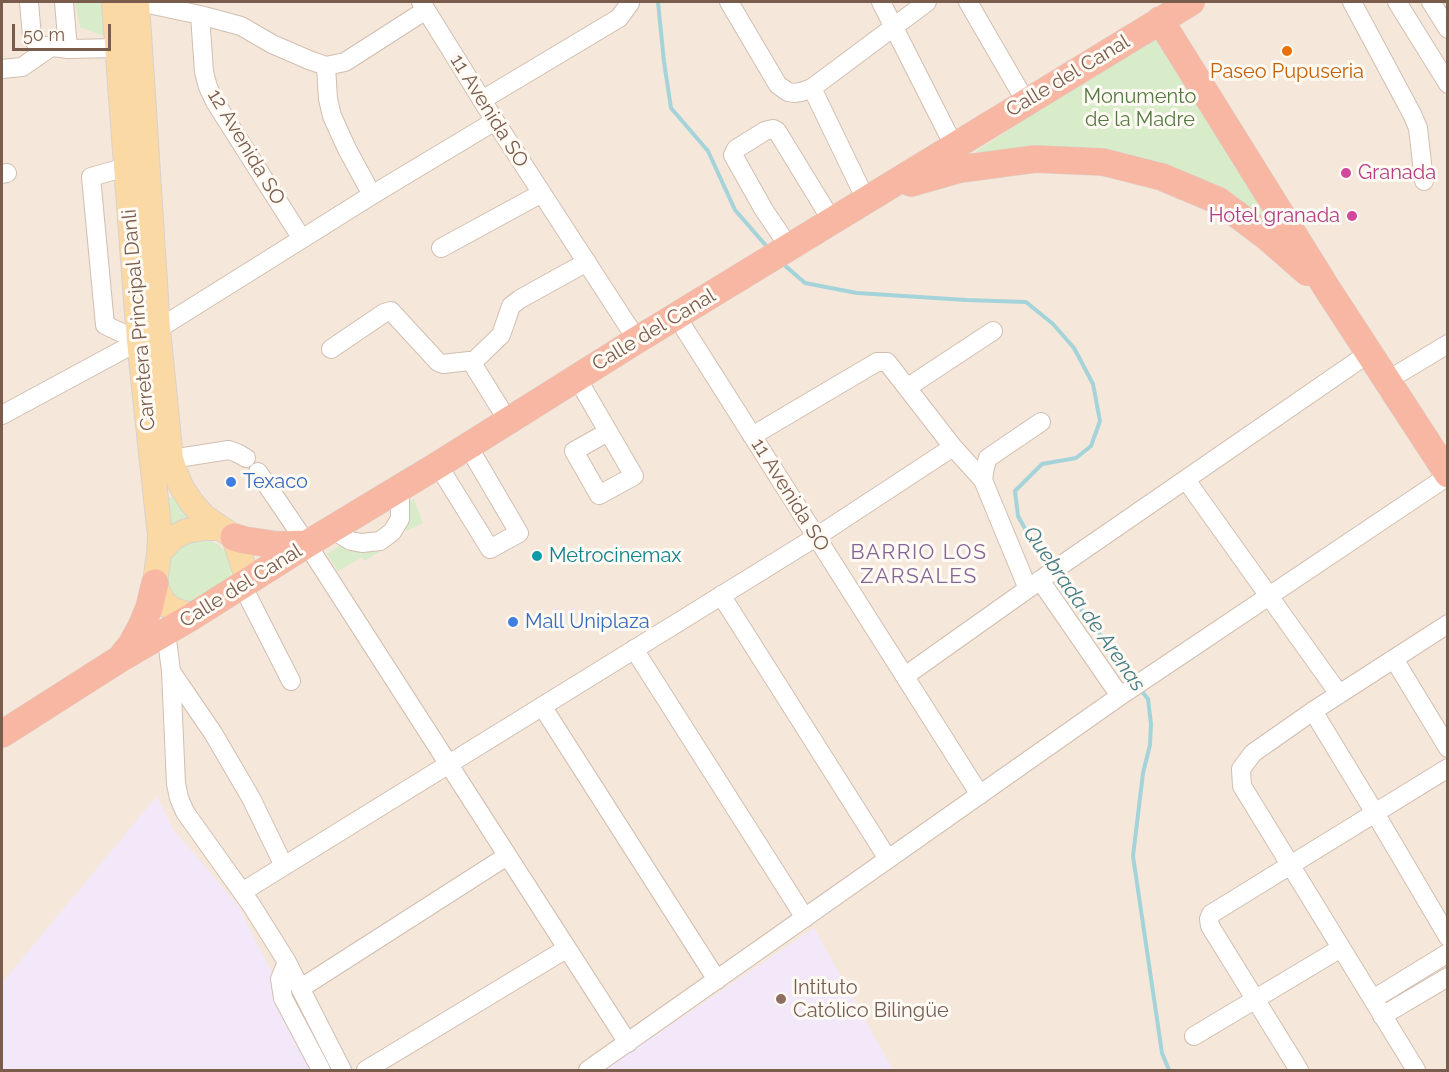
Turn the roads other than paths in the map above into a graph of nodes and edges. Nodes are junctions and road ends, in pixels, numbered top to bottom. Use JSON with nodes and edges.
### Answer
{"nodes":[{"id":1,"x":29,"y":2,"type":"edge"},
{"id":2,"x":63,"y":2,"type":"edge"},
{"id":3,"x":114,"y":2,"type":"edge"},
{"id":4,"x":138,"y":2,"type":"edge"},
{"id":5,"x":630,"y":2,"type":"edge"},
{"id":6,"x":729,"y":2,"type":"edge"},
{"id":7,"x":881,"y":2,"type":"edge"},
{"id":8,"x":927,"y":2,"type":"edge"},
{"id":9,"x":968,"y":2,"type":"edge"},
{"id":10,"x":1191,"y":2,"type":"edge"},
{"id":11,"x":1352,"y":2,"type":"edge"},
{"id":12,"x":1397,"y":2,"type":"edge"},
{"id":13,"x":1431,"y":2,"type":"edge"},
{"id":14,"x":424,"y":6,"type":"edge"},
{"id":15,"x":200,"y":15,"type":"junction"},
{"id":16,"x":1160,"y":20,"type":"junction"},
{"id":17,"x":894,"y":26,"type":"junction"},
{"id":18,"x":1448,"y":29,"type":"edge"},
{"id":19,"x":60,"y":48,"type":"junction"},
{"id":20,"x":117,"y":48,"type":"junction"},
{"id":21,"x":326,"y":66,"type":"junction"},
{"id":22,"x":2,"y":69,"type":"edge"},
{"id":23,"x":1448,"y":84,"type":"edge"},
{"id":24,"x":812,"y":88,"type":"junction"},
{"id":25,"x":482,"y":100,"type":"junction"},
{"id":26,"x":1026,"y":102,"type":"junction"},
{"id":27,"x":495,"y":121,"type":"junction"},
{"id":28,"x":954,"y":146,"type":"junction"},
{"id":29,"x":126,"y":167,"type":"junction"},
{"id":30,"x":1424,"y":181,"type":"dead end"},
{"id":31,"x":542,"y":194,"type":"junction"},
{"id":32,"x":372,"y":195,"type":"junction"},
{"id":33,"x":872,"y":196,"type":"junction"},
{"id":34,"x":832,"y":221,"type":"junction"},
{"id":35,"x":302,"y":239,"type":"junction"},
{"id":36,"x":441,"y":248,"type":"dead end"},
{"id":37,"x":779,"y":253,"type":"junction"},
{"id":38,"x":587,"y":262,"type":"junction"},
{"id":39,"x":1328,"y":290,"type":"junction"},
{"id":40,"x":677,"y":317,"type":"junction"},
{"id":41,"x":993,"y":331,"type":"dead end"},
{"id":42,"x":148,"y":335,"type":"junction"},
{"id":43,"x":637,"y":340,"type":"junction"},
{"id":44,"x":1448,"y":344,"type":"edge"},
{"id":45,"x":331,"y":349,"type":"dead end"},
{"id":46,"x":1369,"y":353,"type":"junction"},
{"id":47,"x":472,"y":363,"type":"junction"},
{"id":48,"x":577,"y":378,"type":"junction"},
{"id":49,"x":1388,"y":381,"type":"junction"},
{"id":50,"x":908,"y":387,"type":"junction"},
{"id":51,"x":2,"y":415,"type":"edge"},
{"id":52,"x":508,"y":421,"type":"junction"},
{"id":53,"x":1041,"y":422,"type":"dead end"},
{"id":54,"x":608,"y":432,"type":"dead end"},
{"id":55,"x":752,"y":436,"type":"junction"},
{"id":56,"x":468,"y":446,"type":"junction"},
{"id":57,"x":953,"y":447,"type":"junction"},
{"id":58,"x":171,"y":459,"type":"junction"},
{"id":59,"x":438,"y":465,"type":"junction"},
{"id":60,"x":1448,"y":475,"type":"edge"},
{"id":61,"x":983,"y":480,"type":"junction"},
{"id":62,"x":1186,"y":480,"type":"junction"},
{"id":63,"x":397,"y":490,"type":"junction"},
{"id":64,"x":331,"y":529,"type":"junction"},
{"id":65,"x":227,"y":533,"type":"junction"},
{"id":66,"x":816,"y":537,"type":"junction"},
{"id":67,"x":307,"y":544,"type":"junction"},
{"id":68,"x":159,"y":553,"type":"junction"},
{"id":69,"x":1045,"y":577,"type":"junction"},
{"id":70,"x":155,"y":583,"type":"junction"},
{"id":71,"x":245,"y":583,"type":"junction"},
{"id":72,"x":721,"y":595,"type":"junction"},
{"id":73,"x":1269,"y":596,"type":"junction"},
{"id":74,"x":193,"y":615,"type":"junction"},
{"id":75,"x":1448,"y":624,"type":"edge"},
{"id":76,"x":166,"y":632,"type":"junction"},
{"id":77,"x":634,"y":649,"type":"junction"},
{"id":78,"x":1394,"y":659,"type":"junction"},
{"id":79,"x":118,"y":660,"type":"junction"},
{"id":80,"x":171,"y":671,"type":"junction"},
{"id":81,"x":905,"y":676,"type":"junction"},
{"id":82,"x":291,"y":681,"type":"dead end"},
{"id":83,"x":1124,"y":693,"type":"junction"},
{"id":84,"x":1339,"y":694,"type":"junction"},
{"id":85,"x":542,"y":706,"type":"junction"},
{"id":86,"x":1313,"y":711,"type":"junction"},
{"id":87,"x":2,"y":734,"type":"edge"},
{"id":88,"x":1448,"y":748,"type":"edge"},
{"id":89,"x":448,"y":764,"type":"junction"},
{"id":90,"x":1448,"y":768,"type":"edge"},
{"id":91,"x":980,"y":795,"type":"junction"},
{"id":92,"x":1375,"y":813,"type":"junction"},
{"id":93,"x":507,"y":856,"type":"junction"},
{"id":94,"x":888,"y":859,"type":"junction"},
{"id":95,"x":1290,"y":864,"type":"junction"},
{"id":96,"x":284,"y":866,"type":"junction"},
{"id":97,"x":242,"y":892,"type":"junction"},
{"id":98,"x":805,"y":918,"type":"junction"},
{"id":99,"x":1448,"y":937,"type":"edge"},
{"id":100,"x":566,"y":948,"type":"junction"},
{"id":101,"x":1341,"y":948,"type":"junction"},
{"id":102,"x":1448,"y":953,"type":"edge"},
{"id":103,"x":287,"y":962,"type":"junction"},
{"id":104,"x":1448,"y":976,"type":"edge"},
{"id":105,"x":717,"y":980,"type":"junction"},
{"id":106,"x":301,"y":988,"type":"junction"},
{"id":107,"x":1256,"y":999,"type":"junction"},
{"id":108,"x":1372,"y":999,"type":"junction"},
{"id":109,"x":1382,"y":1016,"type":"junction"},
{"id":110,"x":1194,"y":1036,"type":"dead end"},
{"id":111,"x":628,"y":1043,"type":"junction"},
{"id":112,"x":1412,"y":1069,"type":"edge"},
{"id":113,"x":321,"y":1071,"type":"edge"},
{"id":114,"x":342,"y":1071,"type":"edge"},
{"id":115,"x":366,"y":1071,"type":"edge"},
{"id":116,"x":588,"y":1071,"type":"edge"},
{"id":117,"x":1299,"y":1071,"type":"edge"}],
"edges":[{"from":1,"to":19,"type":"street"},
{"from":2,"to":19,"type":"street"},
{"from":3,"to":20,"type":"main road","name":"Carretera Principal Danli"},
{"from":4,"to":15,"type":"street"},
{"from":4,"to":42,"type":"main road","name":"Carretera Principal Danli"},
{"from":5,"to":25,"type":"street"},
{"from":6,"to":24,"type":"street"},
{"from":7,"to":17,"type":"street"},
{"from":8,"to":17,"type":"street"},
{"from":9,"to":26,"type":"street"},
{"from":10,"to":16,"type":"highway","name":"Calle del Canal"},
{"from":11,"to":30,"type":"street"},
{"from":12,"to":23,"type":"street"},
{"from":13,"to":18,"type":"street"},
{"from":14,"to":21,"type":"street"},
{"from":14,"to":25,"type":"street","name":"11 Avenida SO"},
{"from":15,"to":21,"type":"street"},
{"from":15,"to":35,"type":"street","name":"12 Avenida SO"},
{"from":16,"to":26,"type":"highway","name":"Calle del Canal"},
{"from":16,"to":39,"type":"highway"},
{"from":17,"to":24,"type":"street"},
{"from":17,"to":28,"type":"street"},
{"from":19,"to":20,"type":"street"},
{"from":19,"to":22,"type":"street"},
{"from":20,"to":29,"type":"main road","name":"Carretera Principal Danli"},
{"from":21,"to":32,"type":"street"},
{"from":24,"to":33,"type":"street"},
{"from":25,"to":27,"type":"street","name":"11 Avenida SO"},
{"from":26,"to":28,"type":"highway","name":"Calle del Canal"},
{"from":27,"to":31,"type":"street","name":"11 Avenida SO"},
{"from":27,"to":32,"type":"street"},
{"from":28,"to":33,"type":"highway","name":"Calle del Canal"},
{"from":29,"to":42,"type":"main road","name":"Carretera Principal Danli"},
{"from":29,"to":42,"type":"street"},
{"from":31,"to":36,"type":"street"},
{"from":31,"to":38,"type":"street","name":"11 Avenida SO"},
{"from":32,"to":35,"type":"street"},
{"from":33,"to":34,"type":"highway","name":"Calle del Canal"},
{"from":33,"to":39,"type":"highway"},
{"from":34,"to":37,"type":"highway","name":"Calle del Canal"},
{"from":34,"to":37,"type":"street"},
{"from":35,"to":42,"type":"street"},
{"from":37,"to":40,"type":"highway","name":"Calle del Canal"},
{"from":38,"to":43,"type":"street","name":"11 Avenida SO"},
{"from":38,"to":47,"type":"street"},
{"from":39,"to":46,"type":"highway"},
{"from":40,"to":43,"type":"highway","name":"Calle del Canal"},
{"from":40,"to":55,"type":"street","name":"11 Avenida SO"},
{"from":41,"to":50,"type":"street"},
{"from":42,"to":51,"type":"street"},
{"from":42,"to":58,"type":"main road","name":"Carretera Principal Danli"},
{"from":42,"to":68,"type":"main road","name":"Carretera Principal Danli"},
{"from":43,"to":48,"type":"highway","name":"Calle del Canal"},
{"from":44,"to":49,"type":"street"},
{"from":45,"to":47,"type":"street"},
{"from":46,"to":49,"type":"highway"},
{"from":46,"to":62,"type":"street"},
{"from":47,"to":52,"type":"street"},
{"from":48,"to":52,"type":"highway","name":"Calle del Canal"},
{"from":48,"to":54,"type":"street"},
{"from":49,"to":60,"type":"highway"},
{"from":50,"to":55,"type":"street"},
{"from":50,"to":57,"type":"street"},
{"from":52,"to":56,"type":"highway","name":"Calle del Canal"},
{"from":53,"to":61,"type":"street"},
{"from":55,"to":66,"type":"street","name":"11 Avenida SO"},
{"from":56,"to":59,"type":"highway","name":"Calle del Canal"},
{"from":56,"to":59,"type":"street"},
{"from":57,"to":61,"type":"street"},
{"from":57,"to":66,"type":"street"},
{"from":58,"to":65,"type":"main road","name":"Carretera Principal Danli"},
{"from":58,"to":67,"type":"street"},
{"from":59,"to":63,"type":"highway","name":"Calle del Canal"},
{"from":60,"to":73,"type":"street"},
{"from":61,"to":69,"type":"street"},
{"from":62,"to":69,"type":"street"},
{"from":62,"to":73,"type":"street"},
{"from":63,"to":64,"type":"highway","name":"Calle del Canal"},
{"from":63,"to":64,"type":"street"},
{"from":64,"to":67,"type":"highway","name":"Calle del Canal"},
{"from":65,"to":67,"type":"highway"},
{"from":65,"to":68,"type":"main road"},
{"from":65,"to":71,"type":"main road"},
{"from":66,"to":72,"type":"street"},
{"from":66,"to":81,"type":"street","name":"11 Avenida SO"},
{"from":67,"to":71,"type":"highway","name":"Calle del Canal"},
{"from":67,"to":89,"type":"street"},
{"from":68,"to":70,"type":"main road","name":"Carretera Principal Danli"},
{"from":69,"to":81,"type":"street"},
{"from":69,"to":83,"type":"street"},
{"from":70,"to":74,"type":"main road"},
{"from":70,"to":79,"type":"highway"},
{"from":71,"to":74,"type":"highway","name":"Calle del Canal"},
{"from":71,"to":82,"type":"street"},
{"from":72,"to":77,"type":"street"},
{"from":72,"to":94,"type":"street"},
{"from":73,"to":83,"type":"street"},
{"from":73,"to":84,"type":"street"},
{"from":74,"to":76,"type":"highway","name":"Calle del Canal"},
{"from":75,"to":78,"type":"street"},
{"from":76,"to":79,"type":"highway","name":"Calle del Canal"},
{"from":76,"to":80,"type":"street"},
{"from":77,"to":85,"type":"street"},
{"from":77,"to":98,"type":"street"},
{"from":78,"to":84,"type":"street"},
{"from":78,"to":88,"type":"street"},
{"from":79,"to":87,"type":"highway","name":"Calle del Canal"},
{"from":80,"to":96,"type":"street"},
{"from":80,"to":97,"type":"street"},
{"from":81,"to":91,"type":"street","name":"11 Avenida SO"},
{"from":83,"to":91,"type":"street"},
{"from":84,"to":86,"type":"street"},
{"from":85,"to":89,"type":"street"},
{"from":85,"to":105,"type":"street"},
{"from":86,"to":92,"type":"street"},
{"from":86,"to":95,"type":"street"},
{"from":89,"to":93,"type":"street"},
{"from":89,"to":96,"type":"street"},
{"from":90,"to":92,"type":"street"},
{"from":91,"to":94,"type":"street"},
{"from":92,"to":95,"type":"street"},
{"from":92,"to":99,"type":"street"},
{"from":93,"to":100,"type":"street"},
{"from":93,"to":106,"type":"street"},
{"from":94,"to":98,"type":"street"},
{"from":95,"to":101,"type":"street"},
{"from":95,"to":107,"type":"street"},
{"from":96,"to":97,"type":"street"},
{"from":97,"to":103,"type":"street"},
{"from":98,"to":105,"type":"street"},
{"from":100,"to":111,"type":"street"},
{"from":100,"to":115,"type":"street"},
{"from":101,"to":107,"type":"street"},
{"from":101,"to":108,"type":"street"},
{"from":102,"to":108,"type":"street"},
{"from":103,"to":106,"type":"street"},
{"from":103,"to":113,"type":"street"},
{"from":104,"to":109,"type":"street"},
{"from":105,"to":111,"type":"street"},
{"from":106,"to":114,"type":"street"},
{"from":107,"to":110,"type":"street"},
{"from":107,"to":117,"type":"street"},
{"from":108,"to":109,"type":"street"},
{"from":109,"to":112,"type":"street"},
{"from":111,"to":116,"type":"street"}]}
